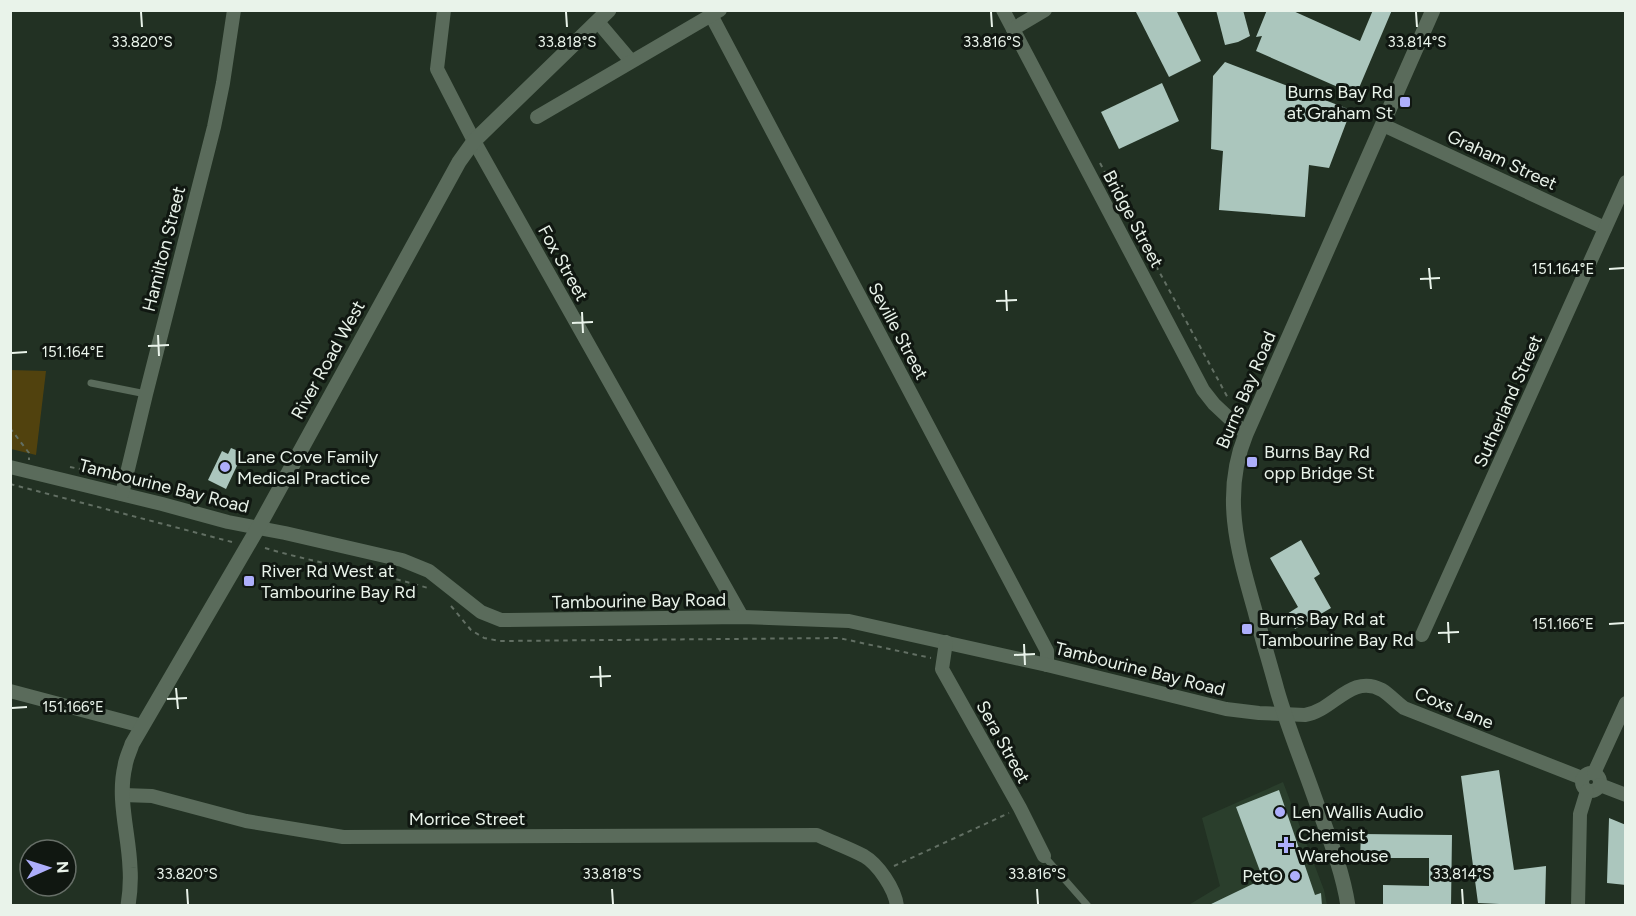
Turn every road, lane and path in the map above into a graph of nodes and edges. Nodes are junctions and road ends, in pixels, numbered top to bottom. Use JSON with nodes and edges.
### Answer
{"nodes":[{"id":1,"x":234,"y":10,"type":"edge"},
{"id":2,"x":444,"y":10,"type":"edge"},
{"id":3,"x":609,"y":10,"type":"edge"},
{"id":4,"x":1003,"y":10,"type":"edge"},
{"id":5,"x":1045,"y":10,"type":"edge"},
{"id":6,"x":1433,"y":10,"type":"edge"},
{"id":7,"x":715,"y":13,"type":"edge"},
{"id":8,"x":598,"y":22,"type":"junction"},
{"id":9,"x":1013,"y":29,"type":"junction"},
{"id":10,"x":631,"y":61,"type":"junction"},
{"id":11,"x":537,"y":117,"type":"dead end"},
{"id":12,"x":1383,"y":125,"type":"junction"},
{"id":13,"x":474,"y":141,"type":"junction"},
{"id":14,"x":1098,"y":159,"type":"dead end"},
{"id":15,"x":1626,"y":182,"type":"edge"},
{"id":16,"x":1605,"y":228,"type":"junction"},
{"id":17,"x":91,"y":383,"type":"dead end"},
{"id":18,"x":146,"y":394,"type":"junction"},
{"id":19,"x":1230,"y":401,"type":"dead end"},
{"id":20,"x":10,"y":428,"type":"edge"},
{"id":21,"x":1246,"y":434,"type":"junction"},
{"id":22,"x":10,"y":467,"type":"edge"},
{"id":23,"x":28,"y":472,"type":"junction"},
{"id":24,"x":10,"y":484,"type":"edge"},
{"id":25,"x":122,"y":494,"type":"junction"},
{"id":26,"x":258,"y":528,"type":"junction"},
{"id":27,"x":232,"y":542,"type":"dead end"},
{"id":28,"x":742,"y":618,"type":"junction"},
{"id":29,"x":1422,"y":635,"type":"dead end"},
{"id":30,"x":946,"y":642,"type":"junction"},
{"id":31,"x":1047,"y":665,"type":"junction"},
{"id":32,"x":10,"y":691,"type":"edge"},
{"id":33,"x":1626,"y":703,"type":"edge"},
{"id":34,"x":1285,"y":715,"type":"junction"},
{"id":35,"x":142,"y":726,"type":"junction"},
{"id":36,"x":1591,"y":782,"type":"junction"},
{"id":37,"x":123,"y":795,"type":"junction"},
{"id":38,"x":1626,"y":795,"type":"edge"},
{"id":39,"x":1020,"y":808,"type":"junction"},
{"id":40,"x":1044,"y":856,"type":"joint"},
{"id":41,"x":881,"y":873,"type":"junction"},
{"id":42,"x":128,"y":906,"type":"edge"},
{"id":43,"x":897,"y":906,"type":"edge"},
{"id":44,"x":1088,"y":906,"type":"edge"},
{"id":45,"x":1348,"y":906,"type":"edge"},
{"id":46,"x":1578,"y":906,"type":"edge"}],
"edges":[{"from":1,"to":18,"type":"street","name":"Hamilton Street"},
{"from":2,"to":13,"type":"street","name":"Fox Street"},
{"from":3,"to":8,"type":"main road","name":"River Road West"},
{"from":4,"to":9,"type":"street","name":"Bridge Street"},
{"from":5,"to":9,"type":"street"},
{"from":6,"to":12,"type":"main road","name":"Burns Bay Road"},
{"from":7,"to":10,"type":"street"},
{"from":7,"to":31,"type":"street","name":"Seville Street"},
{"from":8,"to":10,"type":"street"},
{"from":8,"to":13,"type":"main road","name":"River Road West"},
{"from":9,"to":21,"type":"street","name":"Bridge Street"},
{"from":10,"to":11,"type":"street"},
{"from":12,"to":16,"type":"street","name":"Graham Street"},
{"from":12,"to":21,"type":"main road","name":"Burns Bay Road"},
{"from":13,"to":26,"type":"main road","name":"River Road West"},
{"from":13,"to":28,"type":"street","name":"Fox Street"},
{"from":14,"to":19,"type":"path"},
{"from":15,"to":16,"type":"street","name":"Sutherland Street"},
{"from":16,"to":29,"type":"street","name":"Sutherland Street"},
{"from":17,"to":18,"type":"lane"},
{"from":18,"to":25,"type":"street","name":"Hamilton Street"},
{"from":20,"to":23,"type":"path"},
{"from":21,"to":34,"type":"main road","name":"Burns Bay Road"},
{"from":22,"to":23,"type":"street","name":"Tambourine Bay Road"},
{"from":23,"to":25,"type":"street","name":"Tambourine Bay Road"},
{"from":24,"to":27,"type":"path"},
{"from":25,"to":26,"type":"street","name":"Tambourine Bay Road"},
{"from":26,"to":28,"type":"street","name":"Tambourine Bay Road"},
{"from":26,"to":35,"type":"main road","name":"River Road West"},
{"from":28,"to":30,"type":"street","name":"Tambourine Bay Road"},
{"from":30,"to":31,"type":"street","name":"Tambourine Bay Road"},
{"from":30,"to":39,"type":"street","name":"Sera Street"},
{"from":31,"to":34,"type":"street","name":"Tambourine Bay Road"},
{"from":32,"to":35,"type":"street"},
{"from":33,"to":36,"type":"street"},
{"from":34,"to":36,"type":"street","name":"Coxs Lane"},
{"from":34,"to":45,"type":"main road","name":"Burns Bay Road"},
{"from":35,"to":37,"type":"main road","name":"River Road West"},
{"from":36,"to":38,"type":"street","name":"Coxs Lane"},
{"from":36,"to":46,"type":"street"},
{"from":37,"to":41,"type":"street","name":"Morrice Street"},
{"from":37,"to":42,"type":"main road","name":"River Road West"},
{"from":39,"to":40,"type":"street","name":"Sera Street"},
{"from":39,"to":41,"type":"path"},
{"from":40,"to":44,"type":"lane"},
{"from":41,"to":43,"type":"street"}]}
